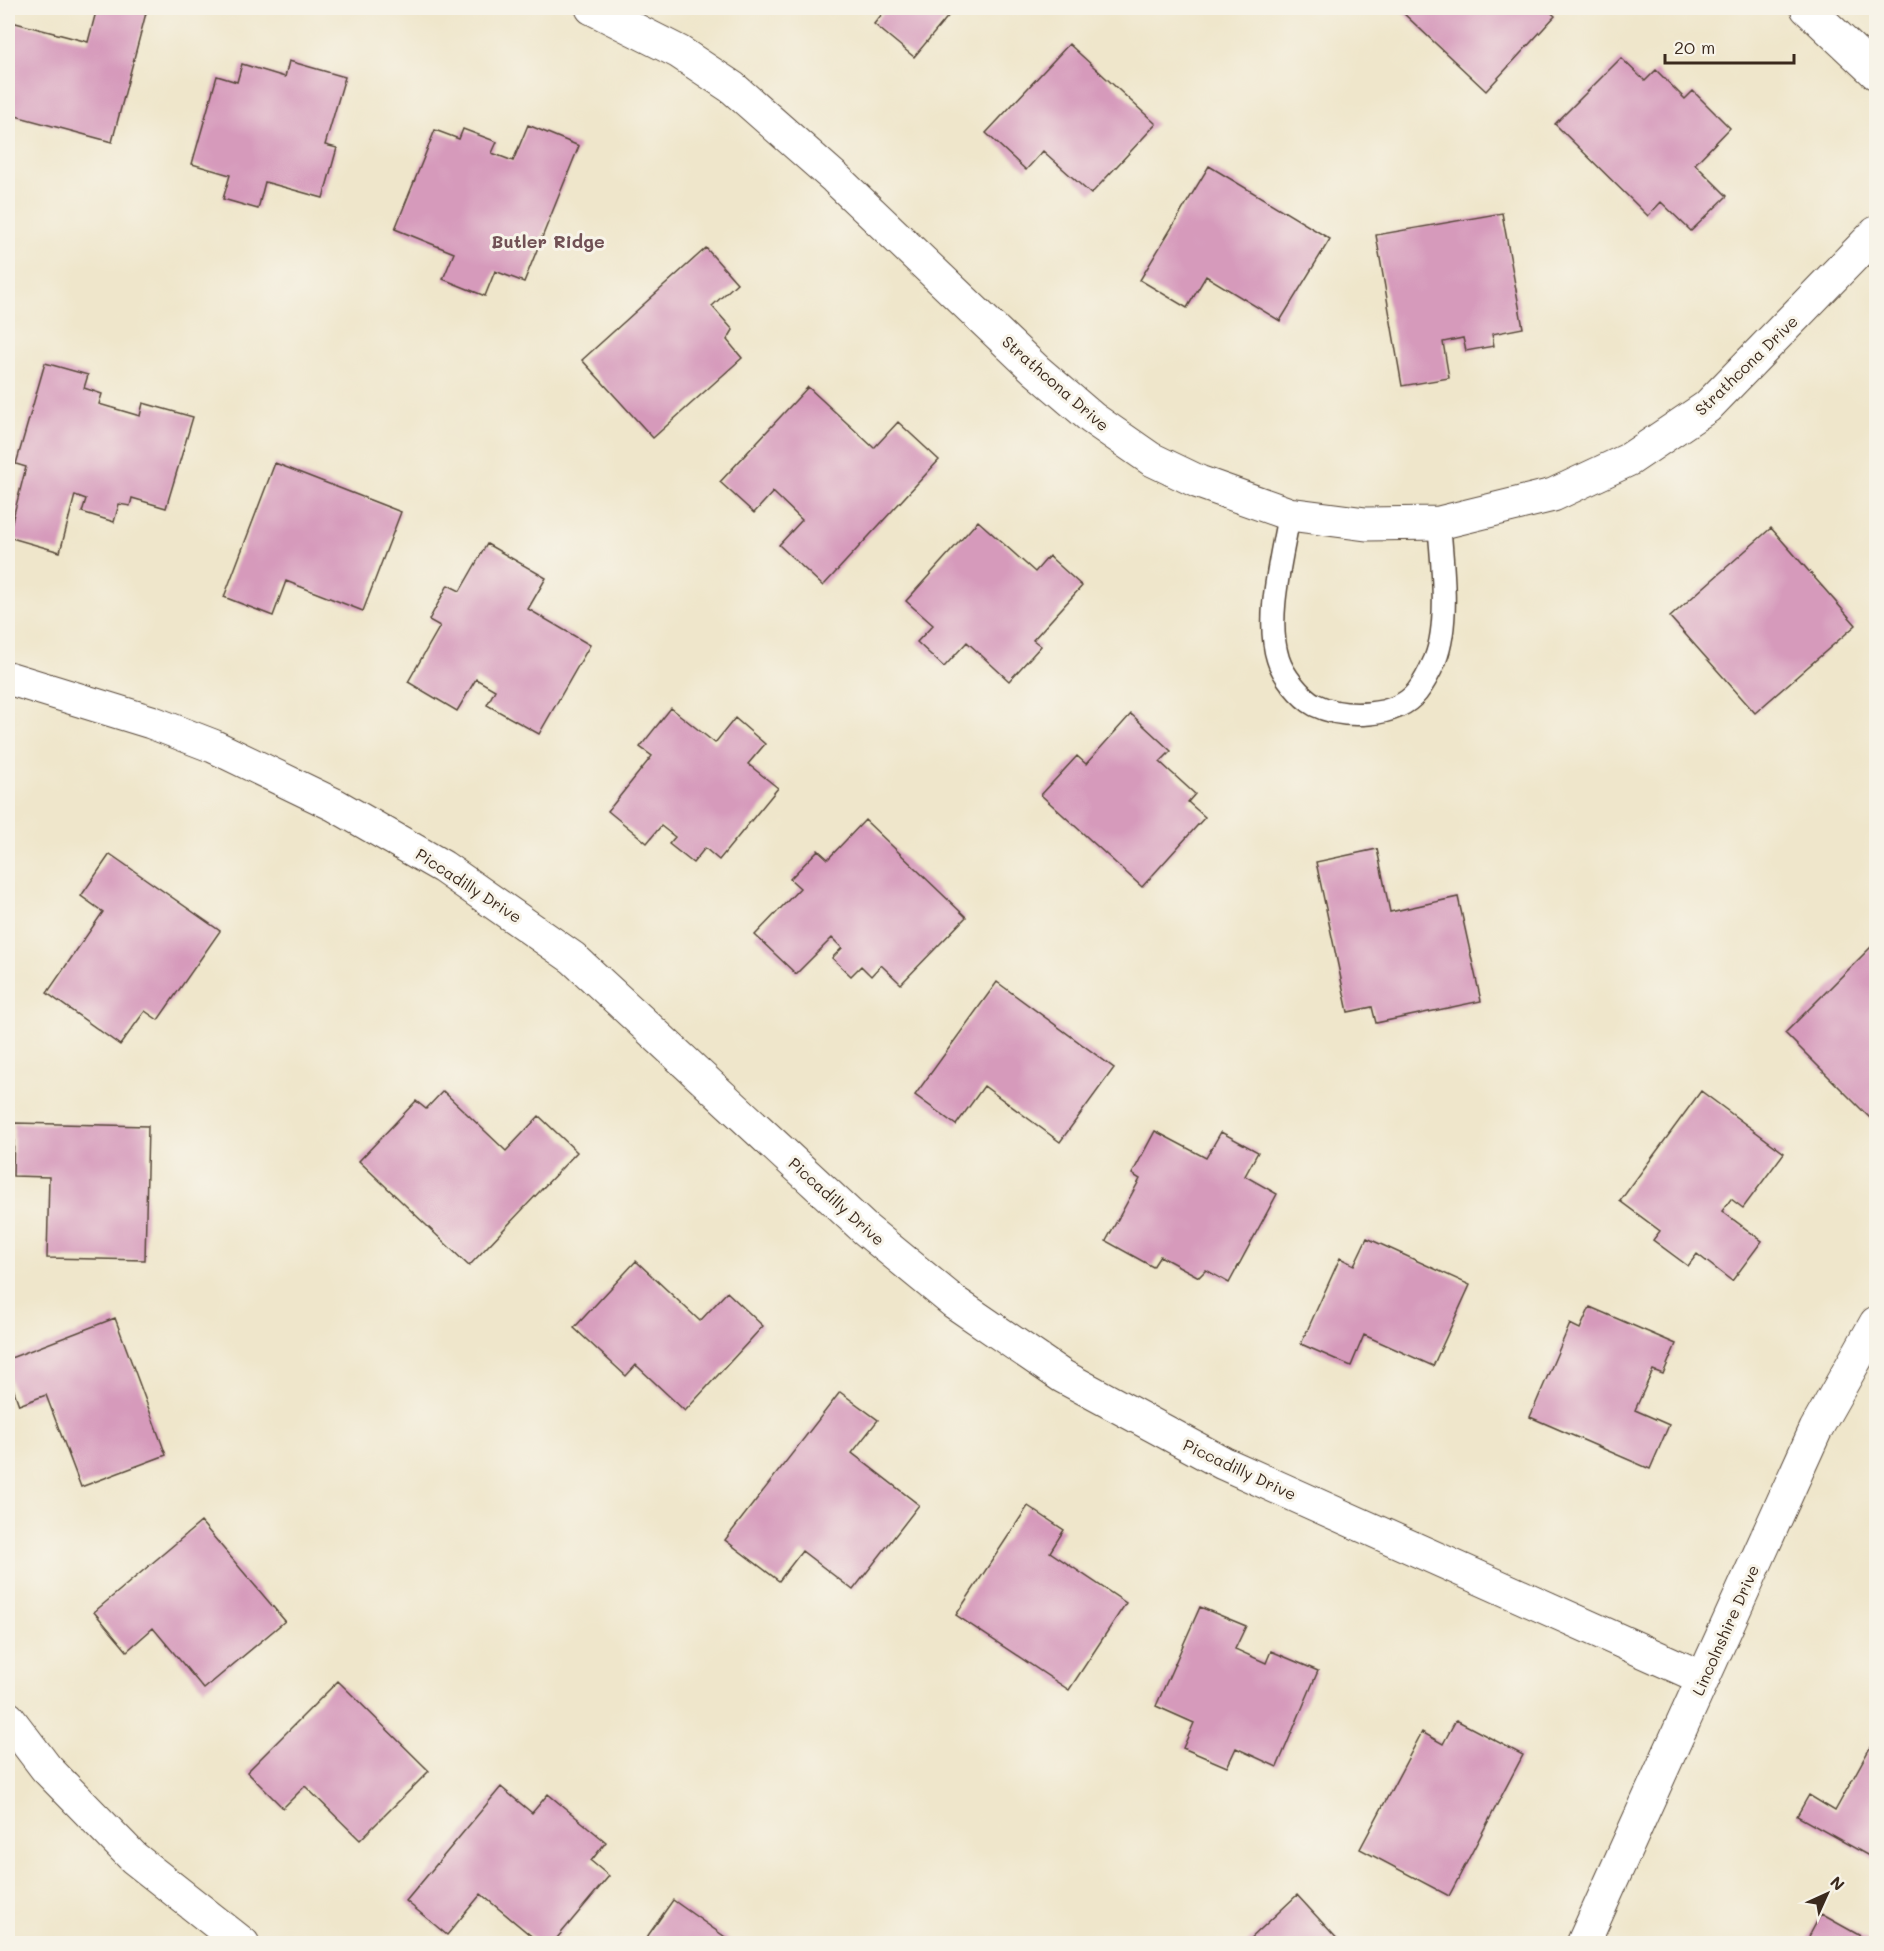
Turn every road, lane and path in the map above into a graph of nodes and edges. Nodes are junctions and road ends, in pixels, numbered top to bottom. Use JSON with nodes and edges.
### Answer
{"nodes":[{"id":1,"x":592,"y":8,"type":"edge"},
{"id":2,"x":1807,"y":8,"type":"edge"},
{"id":3,"x":1876,"y":74,"type":"edge"},
{"id":4,"x":1876,"y":233,"type":"edge"},
{"id":5,"x":1289,"y":514,"type":"junction"},
{"id":6,"x":1439,"y":523,"type":"junction"},
{"id":7,"x":8,"y":678,"type":"edge"},
{"id":8,"x":1876,"y":1323,"type":"edge"},
{"id":9,"x":1703,"y":1678,"type":"junction"},
{"id":10,"x":8,"y":1718,"type":"edge"},
{"id":11,"x":243,"y":1944,"type":"edge"},
{"id":12,"x":1583,"y":1944,"type":"edge"}],
"edges":[{"from":1,"to":5,"type":"street","name":"Strathcona Drive"},
{"from":2,"to":3,"type":"street"},
{"from":4,"to":6,"type":"street","name":"Strathcona Drive"},
{"from":5,"to":6,"type":"street","name":"Strathcona Drive"},
{"from":5,"to":6,"type":"lane"},
{"from":7,"to":9,"type":"street","name":"Piccadilly Drive"},
{"from":8,"to":9,"type":"street","name":"Lincolnshire Drive"},
{"from":9,"to":12,"type":"street","name":"Lincolnshire Drive"},
{"from":10,"to":11,"type":"street"}]}
